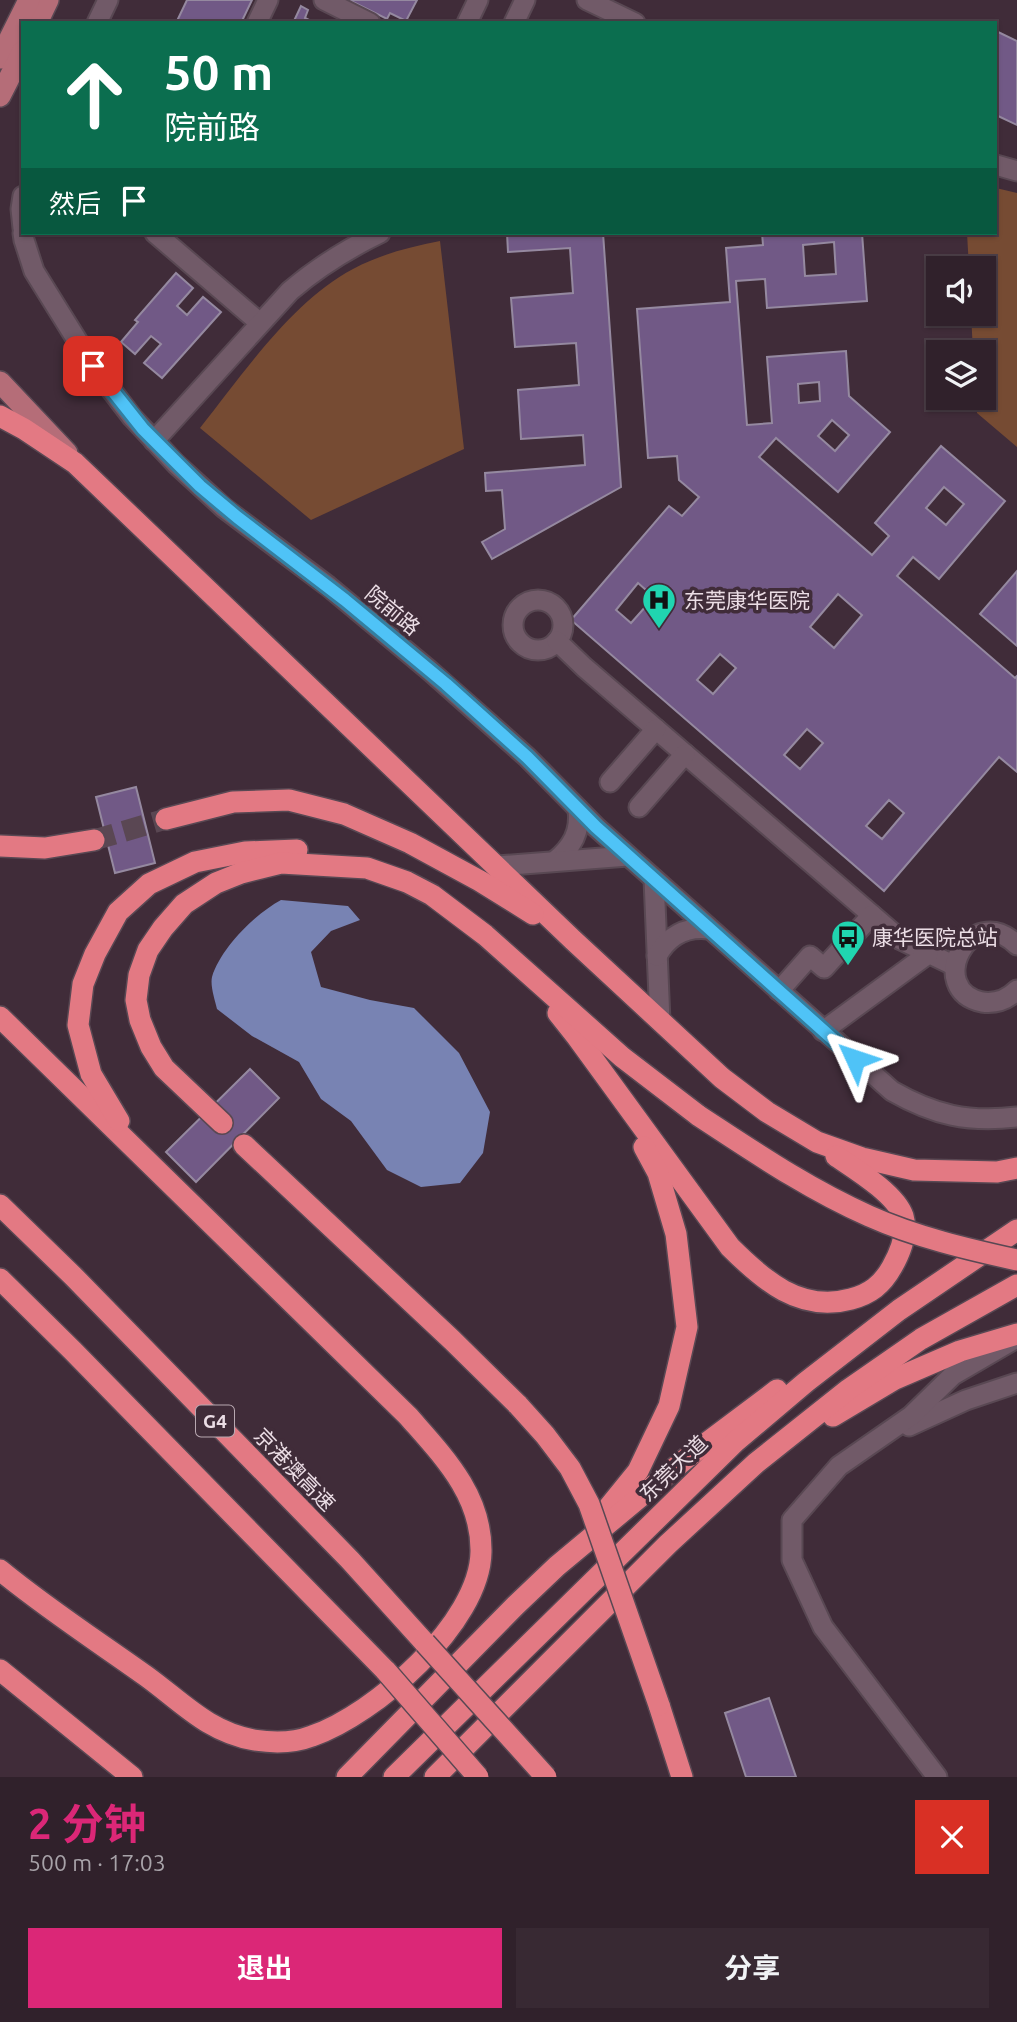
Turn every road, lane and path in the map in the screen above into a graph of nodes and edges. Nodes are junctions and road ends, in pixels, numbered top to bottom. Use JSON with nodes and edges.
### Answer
{"nodes":[{"id":1,"x":29,"y":0,"type":"edge"},
{"id":2,"x":48,"y":0,"type":"edge"},
{"id":3,"x":108,"y":0,"type":"edge"},
{"id":4,"x":268,"y":0,"type":"edge"},
{"id":5,"x":324,"y":0,"type":"edge"},
{"id":6,"x":478,"y":0,"type":"edge"},
{"id":7,"x":525,"y":0,"type":"edge"},
{"id":8,"x":587,"y":0,"type":"edge"},
{"id":9,"x":38,"y":21,"type":"edge"},
{"id":10,"x":98,"y":21,"type":"edge"},
{"id":11,"x":258,"y":21,"type":"edge"},
{"id":12,"x":366,"y":21,"type":"edge"},
{"id":13,"x":468,"y":21,"type":"edge"},
{"id":14,"x":515,"y":21,"type":"edge"},
{"id":15,"x":631,"y":21,"type":"edge"},
{"id":16,"x":21,"y":55,"type":"edge"},
{"id":17,"x":0,"y":58,"type":"edge"},
{"id":18,"x":0,"y":96,"type":"edge"},
{"id":19,"x":997,"y":165,"type":"edge"},
{"id":20,"x":1017,"y":170,"type":"edge"},
{"id":21,"x":24,"y":235,"type":"edge"},
{"id":22,"x":157,"y":235,"type":"edge"},
{"id":23,"x":376,"y":235,"type":"edge"},
{"id":24,"x":260,"y":323,"type":"junction"},
{"id":25,"x":0,"y":382,"type":"edge"},
{"id":26,"x":0,"y":416,"type":"edge"},
{"id":27,"x":154,"y":441,"type":"junction"},
{"id":28,"x":75,"y":463,"type":"junction"},
{"id":29,"x":557,"y":641,"type":"dead end"},
{"id":30,"x":656,"y":729,"type":"junction"},
{"id":31,"x":685,"y":754,"type":"junction"},
{"id":32,"x":610,"y":782,"type":"dead end"},
{"id":33,"x":639,"y":807,"type":"dead end"},
{"id":34,"x":578,"y":809,"type":"junction"},
{"id":35,"x":166,"y":819,"type":"tunnel mouth"},
{"id":36,"x":94,"y":840,"type":"tunnel mouth"},
{"id":37,"x":0,"y":846,"type":"edge"},
{"id":38,"x":628,"y":856,"type":"junction"},
{"id":39,"x":555,"y":861,"type":"junction"},
{"id":40,"x":497,"y":866,"type":"junction"},
{"id":41,"x":367,"y":868,"type":"junction"},
{"id":42,"x":653,"y":879,"type":"junction"},
{"id":43,"x":872,"y":915,"type":"junction"},
{"id":44,"x":709,"y":929,"type":"junction"},
{"id":45,"x":573,"y":940,"type":"junction"},
{"id":46,"x":1017,"y":945,"type":"edge"},
{"id":47,"x":928,"y":954,"type":"junction"},
{"id":48,"x":657,"y":957,"type":"junction"},
{"id":49,"x":517,"y":963,"type":"junction"},
{"id":50,"x":955,"y":966,"type":"junction"},
{"id":51,"x":1017,"y":990,"type":"edge"},
{"id":52,"x":779,"y":991,"type":"junction"},
{"id":53,"x":0,"y":1017,"type":"edge"},
{"id":54,"x":660,"y":1021,"type":"junction"},
{"id":55,"x":823,"y":1031,"type":"junction"},
{"id":56,"x":619,"y":1095,"type":"junction"},
{"id":57,"x":1017,"y":1117,"type":"edge"},
{"id":58,"x":222,"y":1123,"type":"dead end"},
{"id":59,"x":817,"y":1142,"type":"junction"},
{"id":60,"x":244,"y":1145,"type":"dead end"},
{"id":61,"x":1017,"y":1168,"type":"edge"},
{"id":62,"x":164,"y":1177,"type":"junction"},
{"id":63,"x":0,"y":1205,"type":"edge"},
{"id":64,"x":1017,"y":1230,"type":"edge"},
{"id":65,"x":1017,"y":1260,"type":"edge"},
{"id":66,"x":0,"y":1279,"type":"edge"},
{"id":67,"x":1017,"y":1285,"type":"edge"},
{"id":68,"x":899,"y":1310,"type":"junction"},
{"id":69,"x":1017,"y":1336,"type":"edge"},
{"id":70,"x":1017,"y":1383,"type":"edge"},
{"id":71,"x":873,"y":1443,"type":"junction"},
{"id":72,"x":756,"y":1463,"type":"junction"},
{"id":73,"x":557,"y":1566,"type":"junction"},
{"id":74,"x":0,"y":1570,"type":"edge"},
{"id":75,"x":0,"y":1670,"type":"edge"},
{"id":76,"x":132,"y":1777,"type":"edge"},
{"id":77,"x":347,"y":1777,"type":"edge"},
{"id":78,"x":394,"y":1777,"type":"edge"},
{"id":79,"x":435,"y":1777,"type":"edge"},
{"id":80,"x":478,"y":1777,"type":"edge"},
{"id":81,"x":545,"y":1777,"type":"edge"},
{"id":82,"x":682,"y":1777,"type":"edge"},
{"id":83,"x":937,"y":1777,"type":"edge"}],
"edges":[{"from":1,"to":17,"type":"main road"},
{"from":2,"to":9,"type":"main road"},
{"from":3,"to":10,"type":"street"},
{"from":4,"to":11,"type":"street"},
{"from":5,"to":12,"type":"street"},
{"from":6,"to":13,"type":"street"},
{"from":7,"to":14,"type":"street"},
{"from":8,"to":15,"type":"street"},
{"from":16,"to":18,"type":"main road"},
{"from":19,"to":20,"type":"street"},
{"from":21,"to":27,"type":"street","name":"院前路"},
{"from":22,"to":24,"type":"street"},
{"from":23,"to":24,"type":"street"},
{"from":24,"to":27,"type":"street"},
{"from":25,"to":28,"type":"main road"},
{"from":26,"to":28,"type":"highway"},
{"from":27,"to":34,"type":"street","name":"院前路"},
{"from":28,"to":40,"type":"highway"},
{"from":29,"to":30,"type":"street"},
{"from":30,"to":31,"type":"street"},
{"from":30,"to":32,"type":"street"},
{"from":31,"to":33,"type":"street"},
{"from":31,"to":43,"type":"street"},
{"from":34,"to":38,"type":"street","name":"院前路"},
{"from":34,"to":39,"type":"street"},
{"from":35,"to":45,"type":"highway"},
{"from":36,"to":37,"type":"highway"},
{"from":38,"to":39,"type":"street"},
{"from":38,"to":42,"type":"street","name":"院前路"},
{"from":39,"to":40,"type":"street"},
{"from":40,"to":45,"type":"highway"},
{"from":41,"to":49,"type":"highway"},
{"from":41,"to":58,"type":"highway"},
{"from":41,"to":62,"type":"highway"},
{"from":42,"to":44,"type":"street","name":"院前路"},
{"from":42,"to":48,"type":"street"},
{"from":43,"to":47,"type":"street"},
{"from":43,"to":52,"type":"street"},
{"from":44,"to":48,"type":"street"},
{"from":44,"to":52,"type":"street","name":"院前路"},
{"from":45,"to":54,"type":"highway"},
{"from":46,"to":50,"type":"street"},
{"from":47,"to":50,"type":"street"},
{"from":47,"to":55,"type":"street"},
{"from":48,"to":54,"type":"street"},
{"from":49,"to":56,"type":"highway"},
{"from":49,"to":65,"type":"highway","bridge":true},
{"from":50,"to":51,"type":"street"},
{"from":52,"to":55,"type":"street","name":"院前路"},
{"from":53,"to":62,"type":"highway"},
{"from":54,"to":59,"type":"highway"},
{"from":55,"to":57,"type":"street","name":"院前路"},
{"from":56,"to":59,"type":"highway"},
{"from":56,"to":73,"type":"highway"},
{"from":59,"to":61,"type":"highway"},
{"from":60,"to":82,"type":"highway","bridge":true},
{"from":62,"to":74,"type":"highway"},
{"from":63,"to":81,"type":"highway","name":"京港澳高速","number":"G4","bridge":true},
{"from":64,"to":68,"type":"highway","name":"东莞大道"},
{"from":66,"to":80,"type":"highway","number":"G4","bridge":true},
{"from":67,"to":72,"type":"highway"},
{"from":68,"to":73,"type":"highway"},
{"from":68,"to":78,"type":"highway","name":"东莞大道"},
{"from":69,"to":71,"type":"street"},
{"from":69,"to":72,"type":"highway"},
{"from":70,"to":71,"type":"street"},
{"from":71,"to":83,"type":"street"},
{"from":72,"to":79,"type":"highway"},
{"from":73,"to":77,"type":"highway"},
{"from":75,"to":76,"type":"highway"}]}
